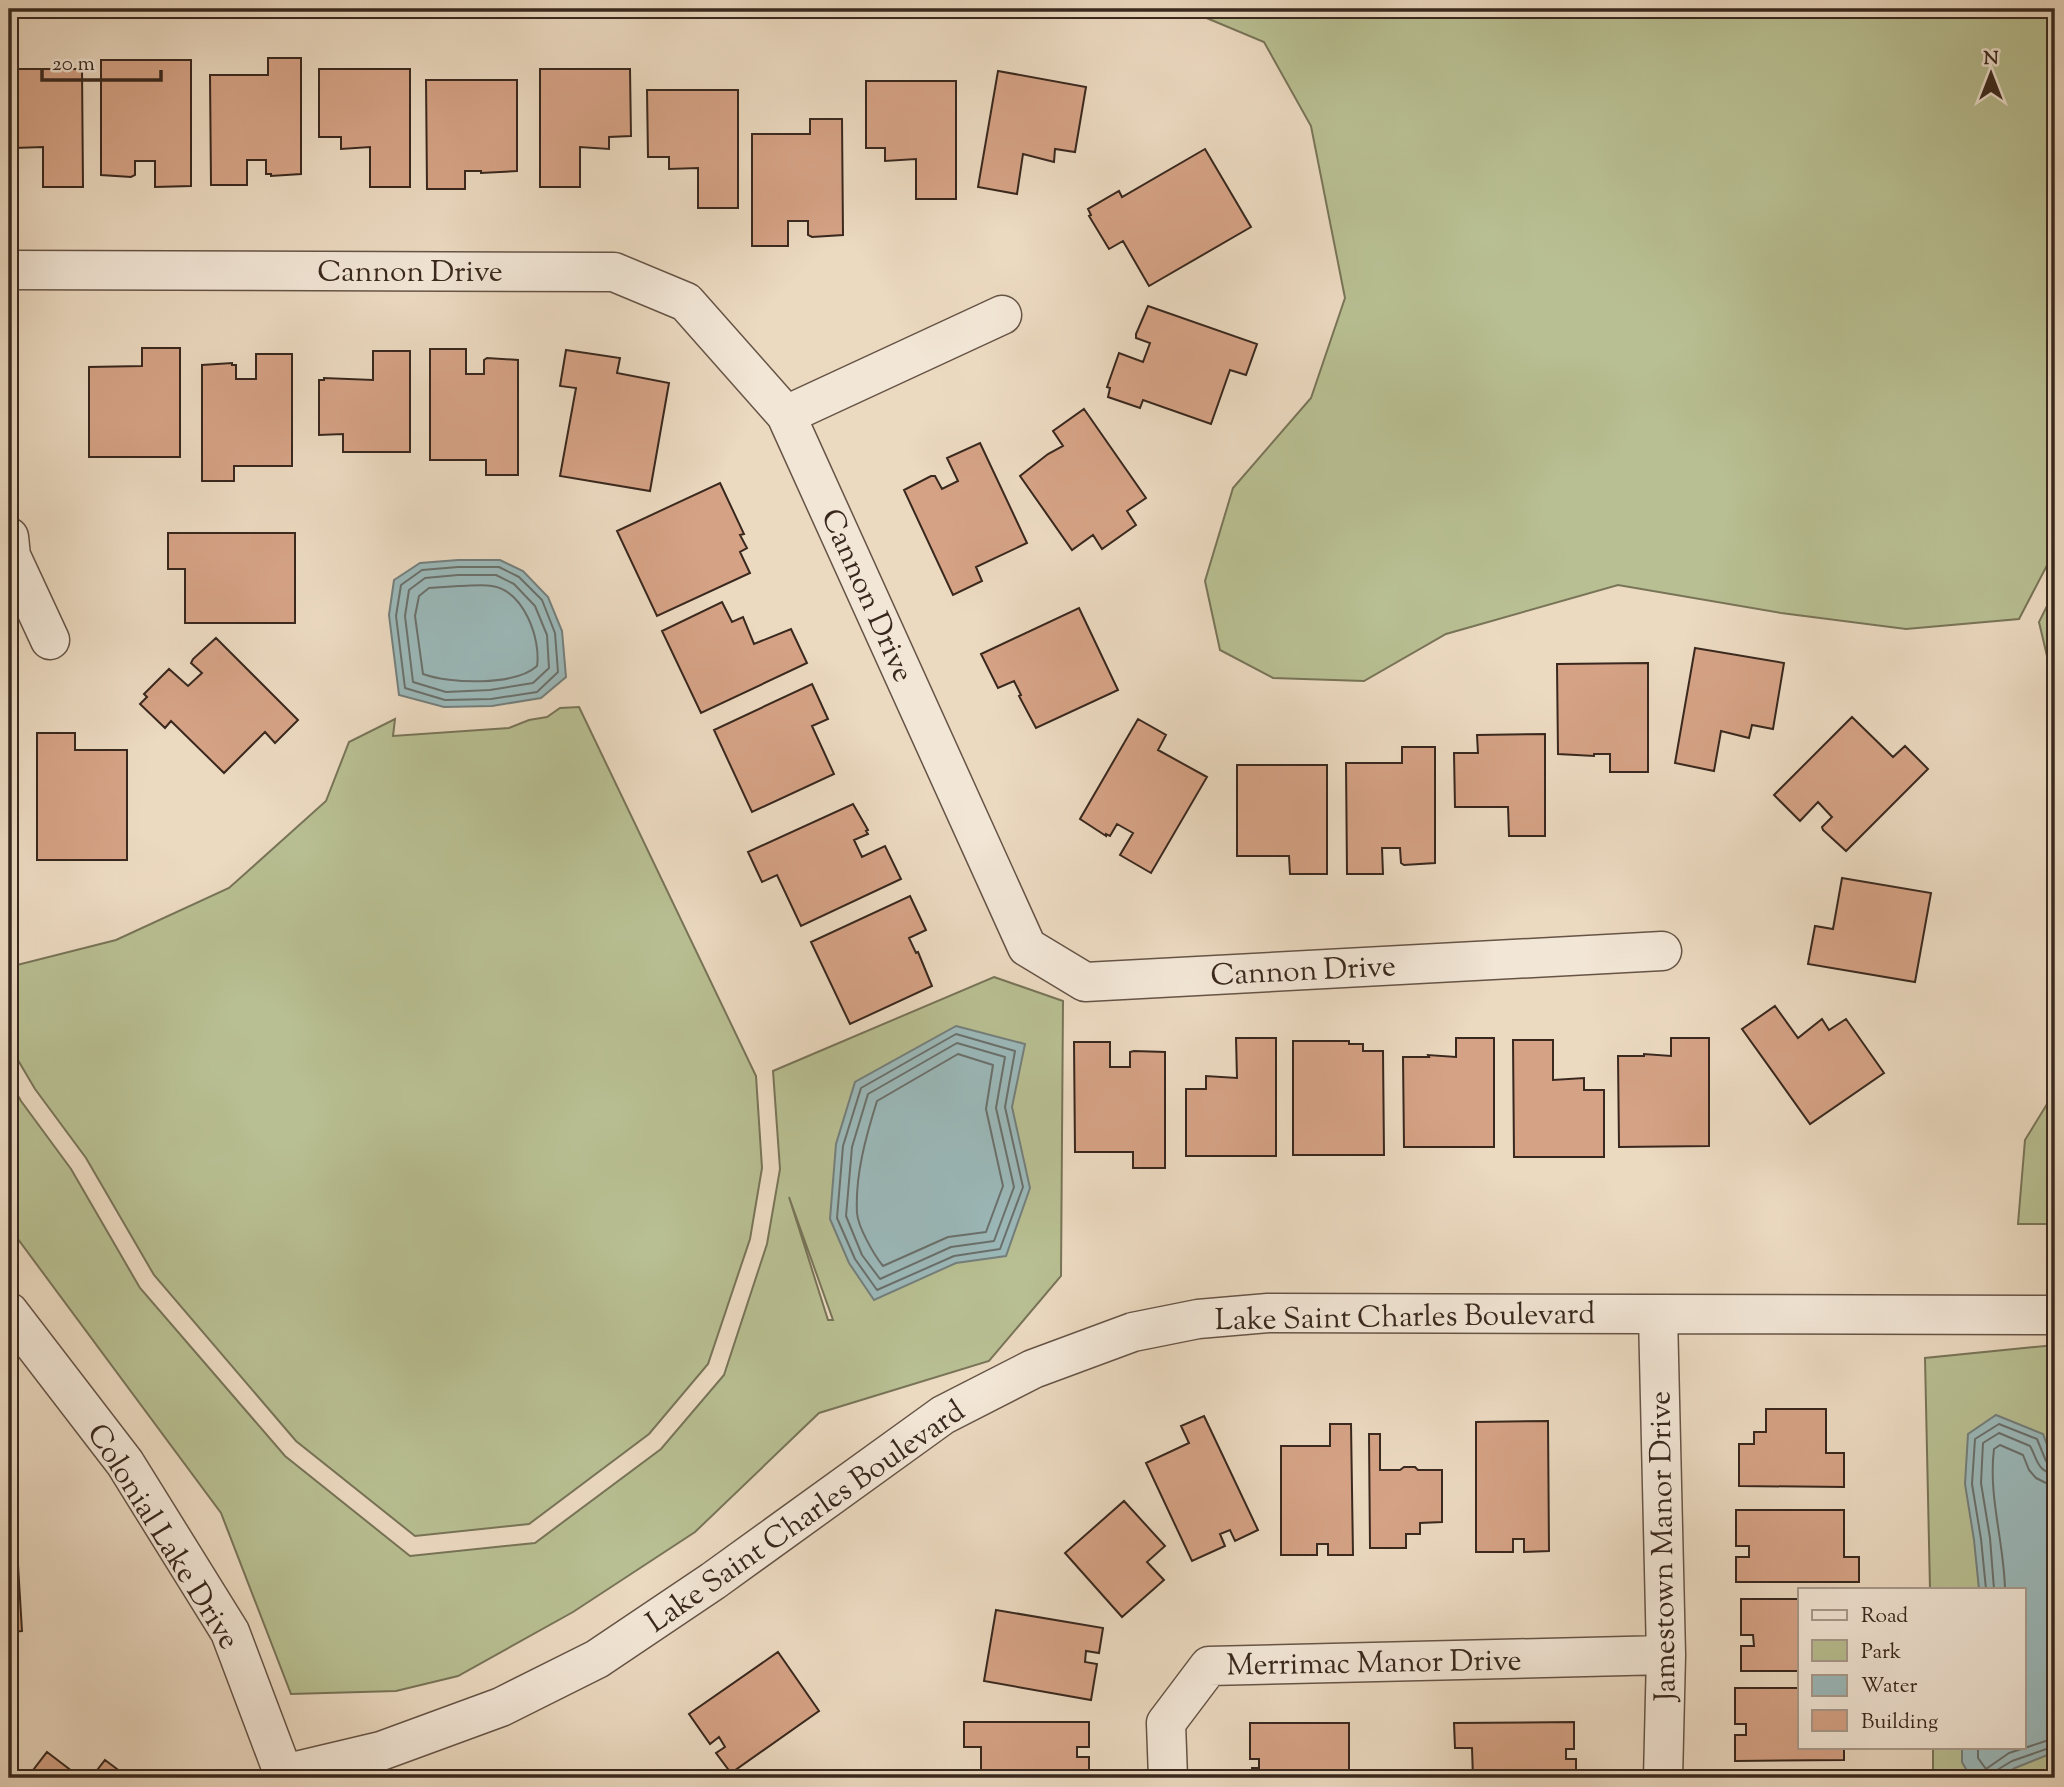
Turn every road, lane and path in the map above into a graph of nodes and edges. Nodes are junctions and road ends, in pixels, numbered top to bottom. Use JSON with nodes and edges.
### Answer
{"nodes":[{"id":1,"x":9,"y":270,"type":"edge"},
{"id":2,"x":1002,"y":315,"type":"dead end"},
{"id":3,"x":786,"y":415,"type":"junction"},
{"id":4,"x":9,"y":537,"type":"edge"},
{"id":5,"x":50,"y":640,"type":"dead end"},
{"id":6,"x":1662,"y":951,"type":"dead end"},
{"id":7,"x":9,"y":1312,"type":"edge"},
{"id":8,"x":2055,"y":1314,"type":"edge"},
{"id":9,"x":1658,"y":1315,"type":"junction"},
{"id":10,"x":1666,"y":1655,"type":"junction"},
{"id":11,"x":284,"y":1776,"type":"edge"},
{"id":12,"x":1168,"y":1778,"type":"edge"},
{"id":13,"x":1663,"y":1778,"type":"edge"}],
"edges":[{"from":1,"to":3,"type":"street","name":"Cannon Drive"},
{"from":2,"to":3,"type":"street"},
{"from":3,"to":6,"type":"street","name":"Cannon Drive"},
{"from":4,"to":5,"type":"street"},
{"from":7,"to":11,"type":"street","name":"Colonial Lake Drive"},
{"from":8,"to":9,"type":"street","name":"Lake Saint Charles Boulevard"},
{"from":9,"to":10,"type":"street","name":"Jamestown Manor Drive"},
{"from":9,"to":11,"type":"street","name":"Lake Saint Charles Boulevard"},
{"from":10,"to":12,"type":"street","name":"Merrimac Manor Drive"},
{"from":10,"to":13,"type":"street","name":"Jamestown Manor Drive"}]}
